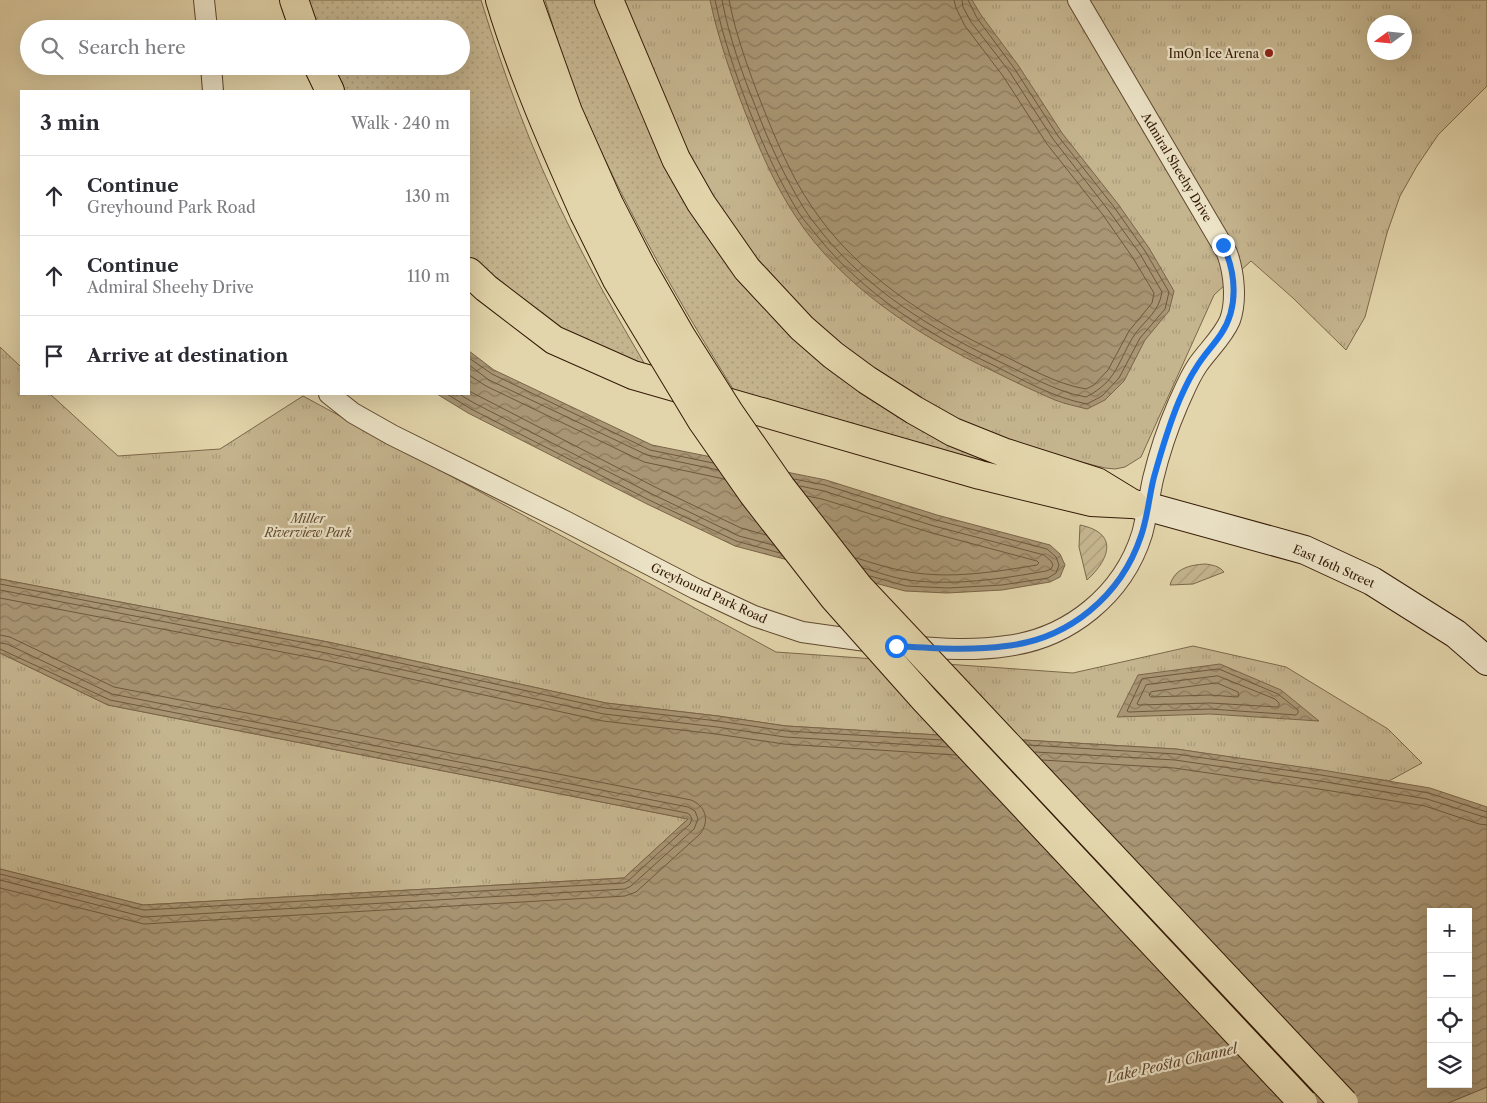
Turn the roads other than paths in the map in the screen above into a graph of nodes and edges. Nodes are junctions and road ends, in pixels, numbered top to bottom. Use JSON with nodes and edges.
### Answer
{"nodes":[{"id":1,"x":204,"y":0,"type":"edge"},
{"id":2,"x":294,"y":0,"type":"edge"},
{"id":3,"x":500,"y":0,"type":"edge"},
{"id":4,"x":528,"y":0,"type":"edge"},
{"id":5,"x":609,"y":0,"type":"edge"},
{"id":6,"x":1078,"y":0,"type":"edge"},
{"id":7,"x":206,"y":20,"type":"edge"},
{"id":8,"x":301,"y":20,"type":"edge"},
{"id":9,"x":212,"y":75,"type":"edge"},
{"id":10,"x":322,"y":75,"type":"edge"},
{"id":11,"x":214,"y":90,"type":"edge"},
{"id":12,"x":330,"y":90,"type":"edge"},
{"id":13,"x":596,"y":208,"type":"junction"},
{"id":14,"x":470,"y":273,"type":"edge"},
{"id":15,"x":329,"y":395,"type":"edge"},
{"id":16,"x":1141,"y":506,"type":"junction"},
{"id":17,"x":1487,"y":661,"type":"edge"},
{"id":18,"x":1303,"y":1103,"type":"edge"},
{"id":19,"x":1344,"y":1103,"type":"edge"}],
"edges":[{"from":1,"to":7,"type":"street"},
{"from":2,"to":8,"type":"highway"},
{"from":3,"to":13,"type":"highway"},
{"from":4,"to":13,"type":"highway"},
{"from":5,"to":16,"type":"highway"},
{"from":6,"to":16,"type":"street","name":"Admiral Sheehy Drive"},
{"from":9,"to":11,"type":"street"},
{"from":10,"to":12,"type":"highway"},
{"from":13,"to":18,"type":"highway","bridge":true},
{"from":13,"to":19,"type":"highway","bridge":true},
{"from":14,"to":16,"type":"highway"},
{"from":15,"to":16,"type":"street","name":"Greyhound Park Road"},
{"from":16,"to":17,"type":"main road","name":"East 16th Street"}]}
